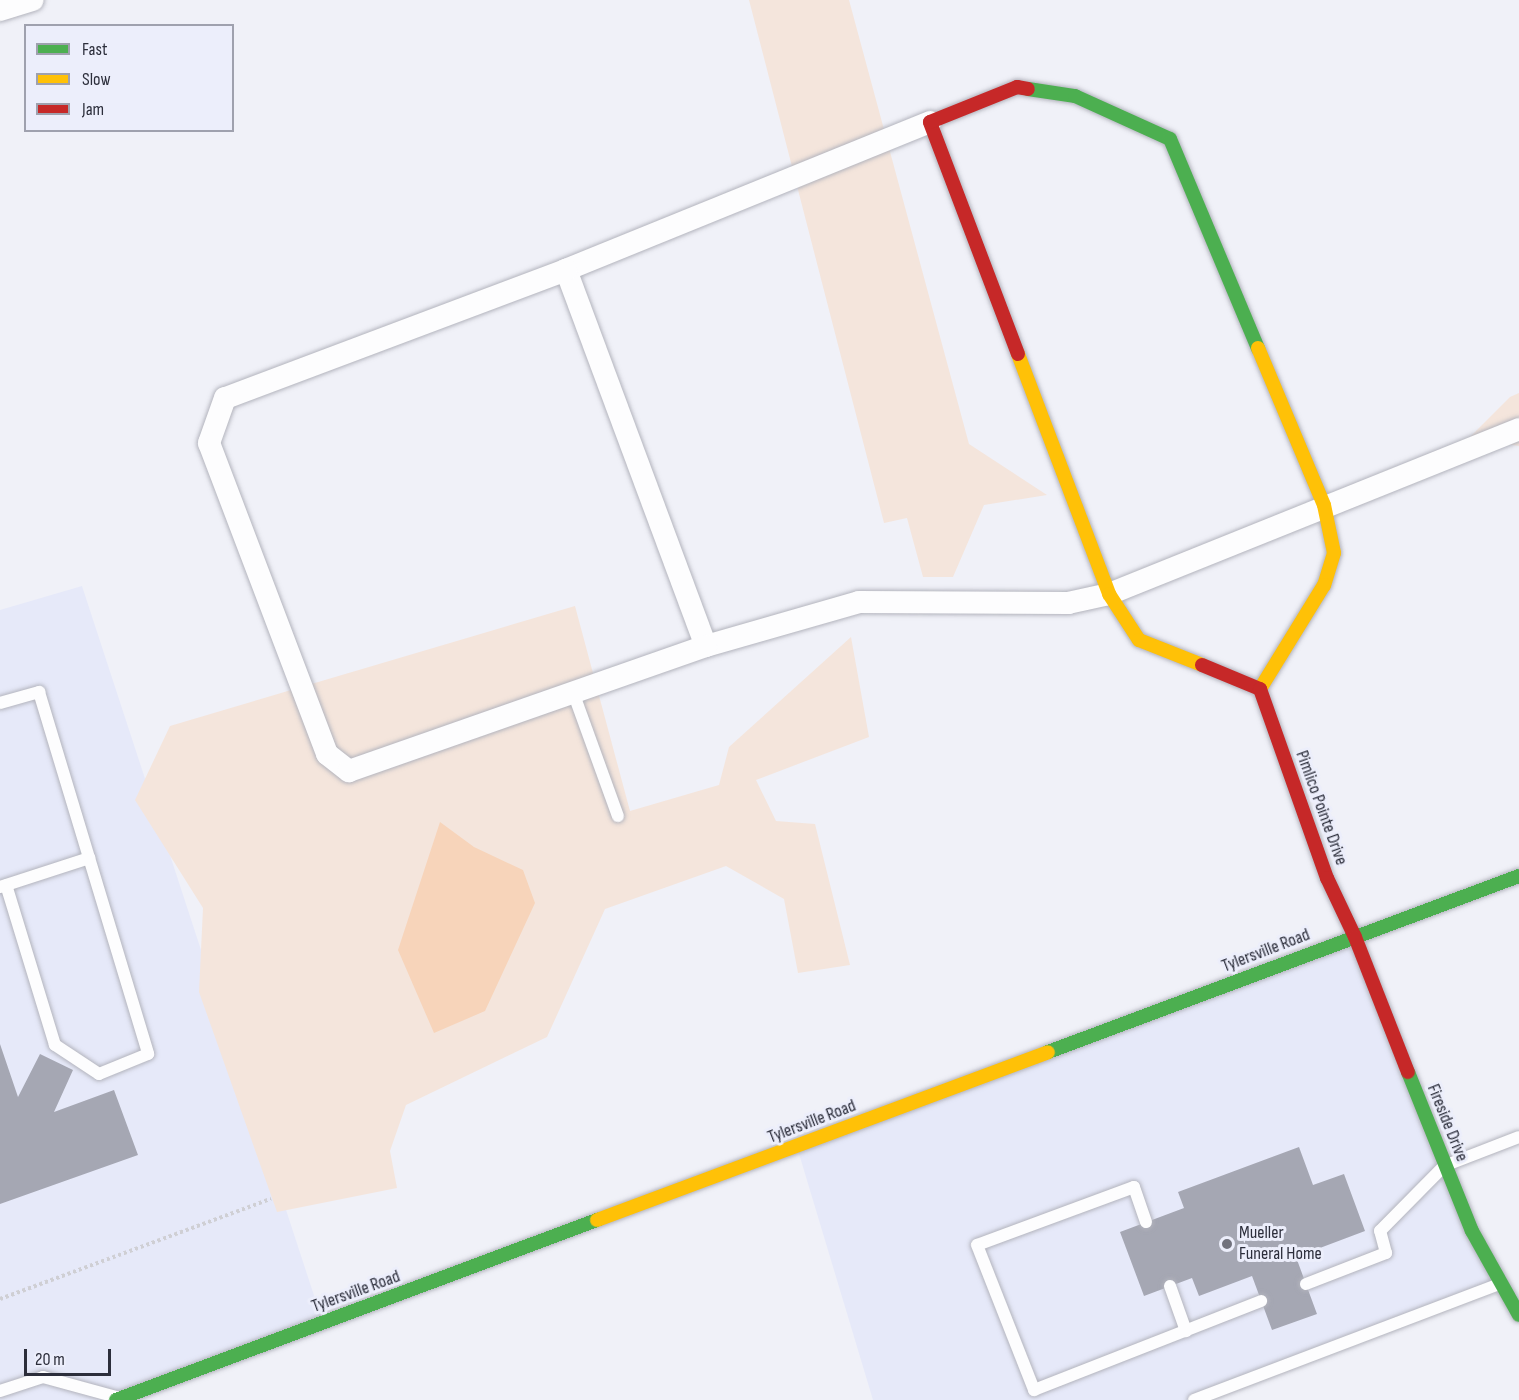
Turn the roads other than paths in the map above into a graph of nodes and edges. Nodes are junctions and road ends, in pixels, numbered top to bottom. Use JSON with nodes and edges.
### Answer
{"nodes":[{"id":1,"x":33,"y":0,"type":"edge"},
{"id":2,"x":0,"y":10,"type":"edge"},
{"id":3,"x":930,"y":122,"type":"junction"},
{"id":4,"x":566,"y":270,"type":"junction"},
{"id":5,"x":1519,"y":429,"type":"edge"},
{"id":6,"x":1324,"y":505,"type":"junction"},
{"id":7,"x":1109,"y":594,"type":"junction"},
{"id":8,"x":706,"y":646,"type":"junction"},
{"id":9,"x":1260,"y":689,"type":"junction"},
{"id":10,"x":573,"y":692,"type":"junction"},
{"id":11,"x":0,"y":703,"type":"edge"},
{"id":12,"x":618,"y":816,"type":"dead end"},
{"id":13,"x":89,"y":858,"type":"junction"},
{"id":14,"x":1519,"y":876,"type":"edge"},
{"id":15,"x":3,"y":886,"type":"edge"},
{"id":16,"x":1355,"y":937,"type":"junction"},
{"id":17,"x":1519,"y":1137,"type":"edge"},
{"id":18,"x":1444,"y":1166,"type":"junction"},
{"id":19,"x":1146,"y":1222,"type":"dead end"},
{"id":20,"x":1306,"y":1284,"type":"dead end"},
{"id":21,"x":1501,"y":1284,"type":"junction"},
{"id":22,"x":1170,"y":1286,"type":"dead end"},
{"id":23,"x":1261,"y":1301,"type":"dead end"},
{"id":24,"x":1519,"y":1315,"type":"edge"},
{"id":25,"x":1186,"y":1331,"type":"junction"},
{"id":26,"x":0,"y":1391,"type":"edge"},
{"id":27,"x":118,"y":1399,"type":"edge"},
{"id":28,"x":1194,"y":1400,"type":"edge"}],
"edges":[{"from":1,"to":2,"type":"street"},
{"from":3,"to":4,"type":"street"},
{"from":3,"to":6,"type":"street"},
{"from":3,"to":7,"type":"street"},
{"from":4,"to":8,"type":"street"},
{"from":4,"to":10,"type":"street"},
{"from":5,"to":6,"type":"street"},
{"from":6,"to":7,"type":"street"},
{"from":6,"to":9,"type":"street"},
{"from":7,"to":8,"type":"street"},
{"from":7,"to":9,"type":"street"},
{"from":8,"to":10,"type":"street"},
{"from":9,"to":16,"type":"street","name":"Pimlico Pointe Drive"},
{"from":10,"to":12,"type":"lane"},
{"from":11,"to":13,"type":"lane"},
{"from":13,"to":15,"type":"lane"},
{"from":13,"to":15,"type":"lane"},
{"from":14,"to":16,"type":"street","name":"Tylersville Road"},
{"from":16,"to":18,"type":"street","name":"Fireside Drive"},
{"from":16,"to":27,"type":"street","name":"Tylersville Road"},
{"from":17,"to":18,"type":"lane"},
{"from":18,"to":20,"type":"lane"},
{"from":18,"to":21,"type":"street","name":"Fireside Drive"},
{"from":19,"to":25,"type":"lane"},
{"from":21,"to":24,"type":"street","name":"Fireside Drive"},
{"from":21,"to":28,"type":"lane"},
{"from":22,"to":25,"type":"lane"},
{"from":23,"to":25,"type":"lane"},
{"from":26,"to":27,"type":"lane"}]}
